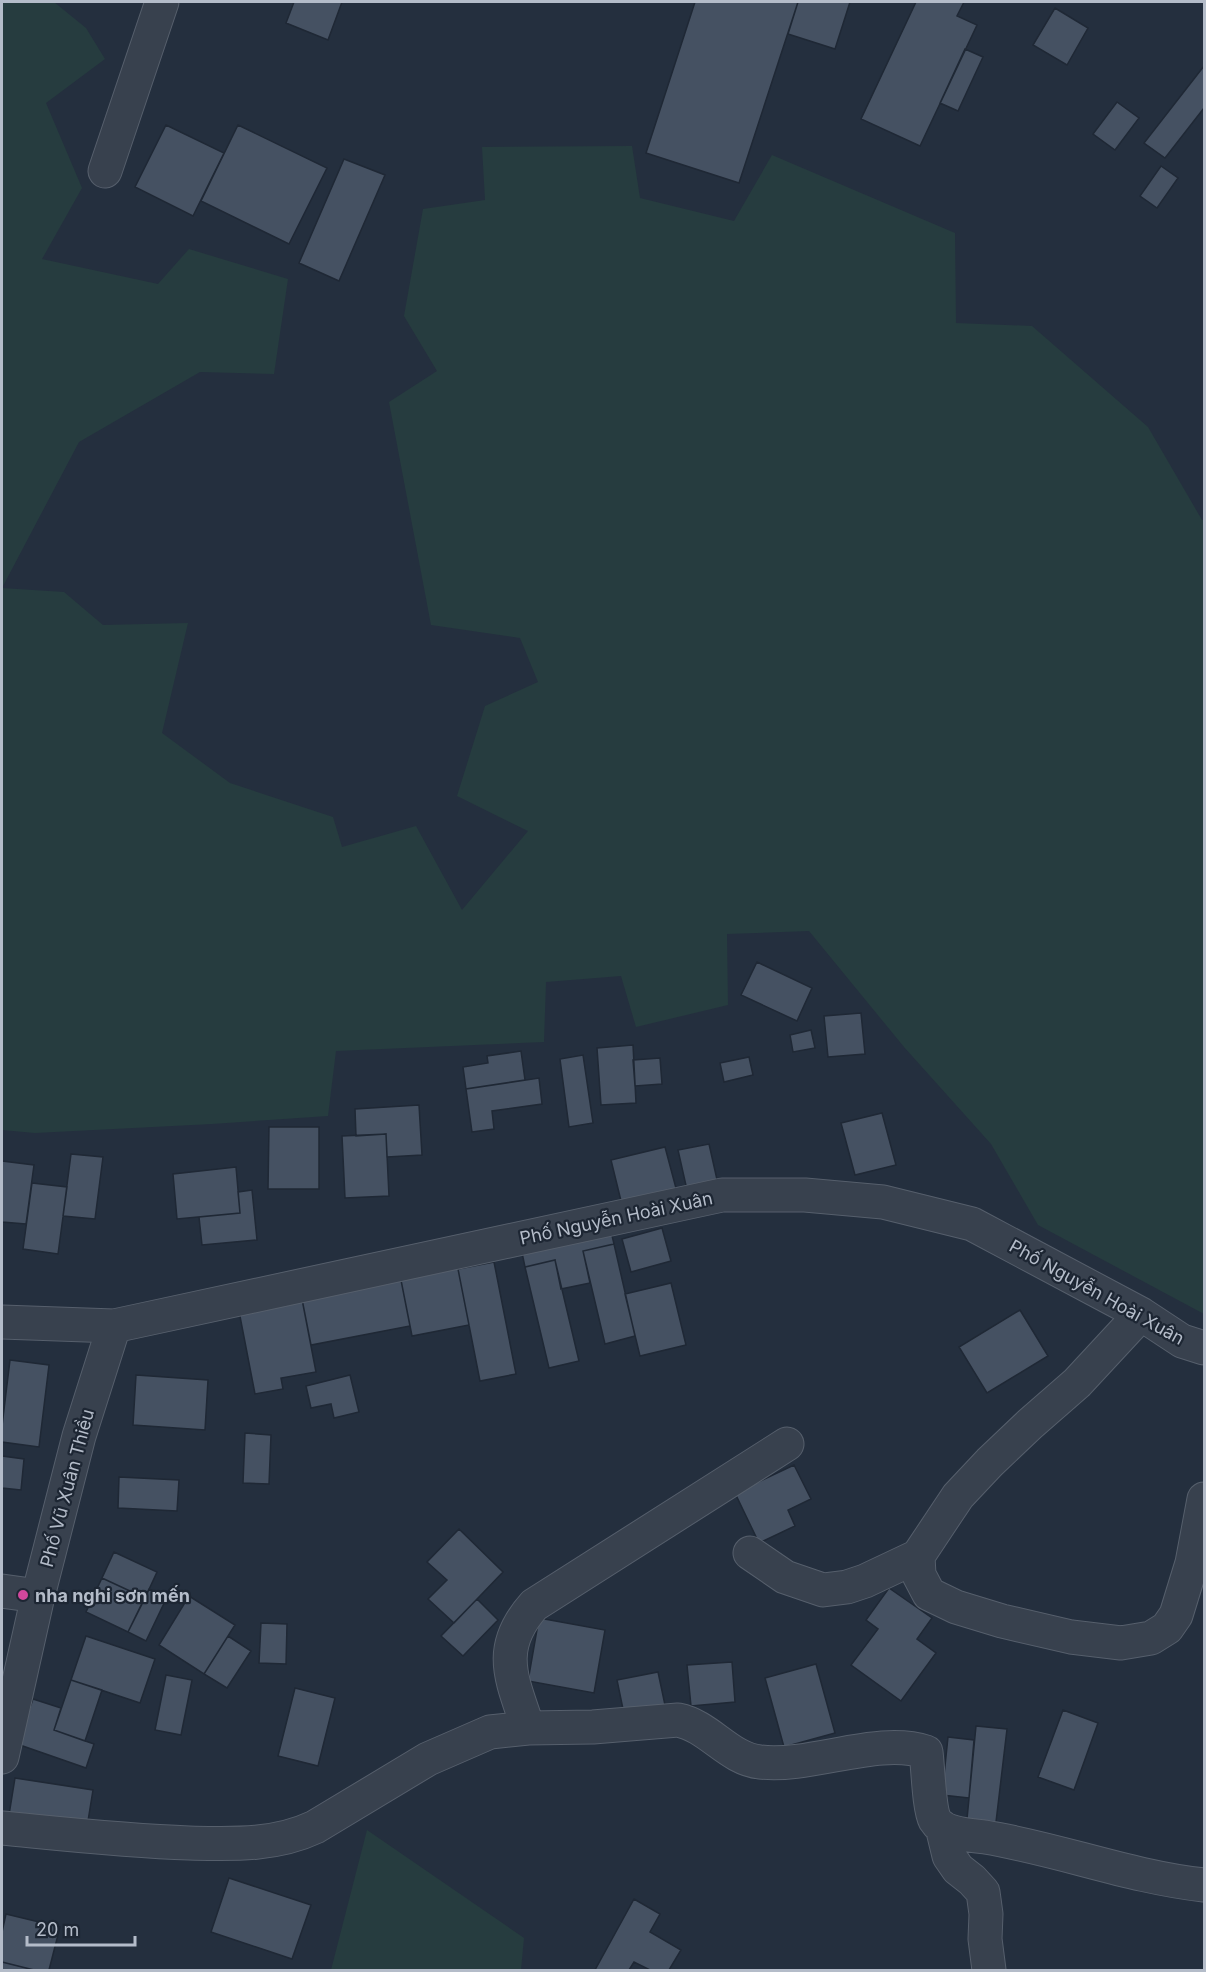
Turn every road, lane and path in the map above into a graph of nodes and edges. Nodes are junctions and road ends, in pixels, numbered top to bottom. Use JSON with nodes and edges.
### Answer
{"nodes":[{"id":1,"x":162,"y":2,"type":"edge"},
{"id":2,"x":105,"y":171,"type":"dead end"},
{"id":3,"x":1141,"y":1314,"type":"junction"},
{"id":4,"x":2,"y":1322,"type":"edge"},
{"id":5,"x":114,"y":1326,"type":"junction"},
{"id":6,"x":1204,"y":1348,"type":"edge"},
{"id":7,"x":787,"y":1444,"type":"dead end"},
{"id":8,"x":1204,"y":1498,"type":"edge"},
{"id":9,"x":750,"y":1553,"type":"dead end"},
{"id":10,"x":918,"y":1556,"type":"junction"},
{"id":11,"x":2,"y":1591,"type":"edge"},
{"id":12,"x":38,"y":1596,"type":"junction"},
{"id":13,"x":528,"y":1728,"type":"junction"},
{"id":14,"x":2,"y":1757,"type":"edge"},
{"id":15,"x":942,"y":1827,"type":"junction"},
{"id":16,"x":2,"y":1828,"type":"edge"},
{"id":17,"x":1204,"y":1885,"type":"edge"},
{"id":18,"x":989,"y":1971,"type":"edge"}],
"edges":[{"from":1,"to":2,"type":"street"},
{"from":3,"to":5,"type":"street","name":"Phố Nguyễn Hoài Xuân"},
{"from":3,"to":6,"type":"street","name":"Phố Nguyễn Hoài Xuân"},
{"from":3,"to":10,"type":"street"},
{"from":4,"to":5,"type":"street","name":"Phố Nguyễn Hoài Xuân"},
{"from":5,"to":12,"type":"street","name":"Phố Vũ Xuân Thiều"},
{"from":7,"to":13,"type":"street"},
{"from":8,"to":10,"type":"street"},
{"from":9,"to":10,"type":"street"},
{"from":11,"to":12,"type":"street"},
{"from":12,"to":14,"type":"street","name":"Phố Vũ Xuân Thiều"},
{"from":13,"to":15,"type":"street"},
{"from":13,"to":16,"type":"street"},
{"from":15,"to":17,"type":"street"},
{"from":15,"to":18,"type":"street"}]}
